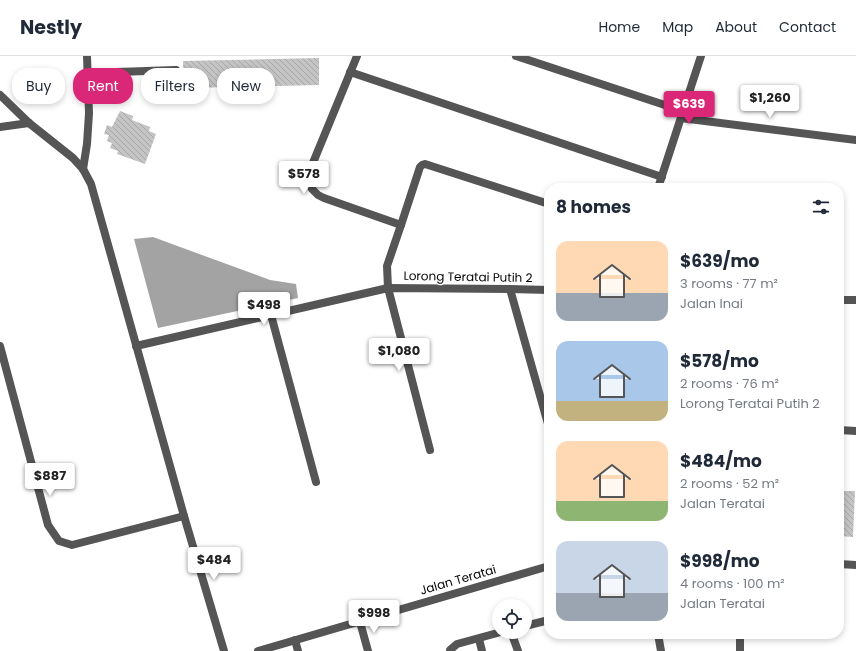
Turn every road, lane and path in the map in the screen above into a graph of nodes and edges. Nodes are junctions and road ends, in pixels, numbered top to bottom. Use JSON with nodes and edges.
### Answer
{"nodes":[{"id":1,"x":87,"y":56,"type":"edge"},
{"id":2,"x":357,"y":56,"type":"edge"},
{"id":3,"x":516,"y":56,"type":"edge"},
{"id":4,"x":701,"y":56,"type":"edge"},
{"id":5,"x":87,"y":68,"type":"edge"},
{"id":6,"x":350,"y":72,"type":"junction"},
{"id":7,"x":0,"y":95,"type":"edge"},
{"id":8,"x":89,"y":104,"type":"edge"},
{"id":9,"x":682,"y":115,"type":"junction"},
{"id":10,"x":29,"y":122,"type":"junction"},
{"id":11,"x":0,"y":127,"type":"edge"},
{"id":12,"x":856,"y":140,"type":"edge"},
{"id":13,"x":83,"y":169,"type":"junction"},
{"id":14,"x":662,"y":177,"type":"junction"},
{"id":15,"x":660,"y":183,"type":"edge"},
{"id":16,"x":544,"y":202,"type":"edge"},
{"id":17,"x":400,"y":225,"type":"junction"},
{"id":18,"x":388,"y":288,"type":"junction"},
{"id":19,"x":510,"y":289,"type":"junction"},
{"id":20,"x":544,"y":290,"type":"edge"},
{"id":21,"x":844,"y":300,"type":"edge"},
{"id":22,"x":856,"y":300,"type":"edge"},
{"id":23,"x":270,"y":315,"type":"junction"},
{"id":24,"x":0,"y":346,"type":"edge"},
{"id":25,"x":136,"y":346,"type":"junction"},
{"id":26,"x":544,"y":410,"type":"edge"},
{"id":27,"x":844,"y":430,"type":"edge"},
{"id":28,"x":856,"y":431,"type":"edge"},
{"id":29,"x":430,"y":450,"type":"dead end"},
{"id":30,"x":316,"y":482,"type":"dead end"},
{"id":31,"x":184,"y":516,"type":"junction"},
{"id":32,"x":844,"y":564,"type":"edge"},
{"id":33,"x":856,"y":565,"type":"edge"},
{"id":34,"x":544,"y":567,"type":"edge"},
{"id":35,"x":544,"y":621,"type":"edge"},
{"id":36,"x":360,"y":622,"type":"junction"},
{"id":37,"x":532,"y":624,"type":"edge"},
{"id":38,"x":492,"y":635,"type":"edge"},
{"id":39,"x":479,"y":639,"type":"junction"},
{"id":40,"x":514,"y":639,"type":"edge"},
{"id":41,"x":659,"y":639,"type":"edge"},
{"id":42,"x":740,"y":639,"type":"edge"},
{"id":43,"x":295,"y":640,"type":"junction"},
{"id":44,"x":224,"y":651,"type":"edge"},
{"id":45,"x":258,"y":651,"type":"edge"},
{"id":46,"x":298,"y":651,"type":"edge"},
{"id":47,"x":368,"y":651,"type":"edge"},
{"id":48,"x":450,"y":651,"type":"edge"},
{"id":49,"x":482,"y":651,"type":"edge"},
{"id":50,"x":518,"y":651,"type":"edge"},
{"id":51,"x":661,"y":651,"type":"edge"},
{"id":52,"x":740,"y":651,"type":"edge"}],
"edges":[{"from":1,"to":5,"type":"street"},
{"from":2,"to":6,"type":"street"},
{"from":3,"to":9,"type":"street"},
{"from":4,"to":9,"type":"street"},
{"from":6,"to":14,"type":"street"},
{"from":6,"to":17,"type":"street"},
{"from":7,"to":10,"type":"street"},
{"from":8,"to":13,"type":"street"},
{"from":9,"to":12,"type":"street"},
{"from":9,"to":14,"type":"street"},
{"from":10,"to":11,"type":"street"},
{"from":10,"to":13,"type":"street"},
{"from":13,"to":25,"type":"street"},
{"from":14,"to":15,"type":"street"},
{"from":16,"to":17,"type":"street"},
{"from":17,"to":18,"type":"street"},
{"from":18,"to":19,"type":"street","name":"Lorong Teratai Putih 2"},
{"from":18,"to":23,"type":"street","name":"Lorong Teratai Putih 2"},
{"from":18,"to":29,"type":"street"},
{"from":19,"to":20,"type":"street","name":"Lorong Teratai Putih 2"},
{"from":19,"to":26,"type":"street"},
{"from":21,"to":22,"type":"street"},
{"from":23,"to":25,"type":"street","name":"Lorong Teratai Putih 2"},
{"from":23,"to":30,"type":"street"},
{"from":24,"to":31,"type":"street"},
{"from":25,"to":31,"type":"street"},
{"from":27,"to":28,"type":"street"},
{"from":31,"to":44,"type":"street"},
{"from":32,"to":33,"type":"street"},
{"from":34,"to":36,"type":"street","name":"Jalan Teratai"},
{"from":35,"to":37,"type":"street"},
{"from":36,"to":43,"type":"street","name":"Jalan Teratai"},
{"from":36,"to":47,"type":"street"},
{"from":38,"to":39,"type":"street"},
{"from":39,"to":48,"type":"street"},
{"from":39,"to":49,"type":"street"},
{"from":40,"to":50,"type":"street"},
{"from":41,"to":51,"type":"street"},
{"from":42,"to":52,"type":"street"},
{"from":43,"to":45,"type":"street","name":"Jalan Teratai"},
{"from":43,"to":46,"type":"street"}]}
